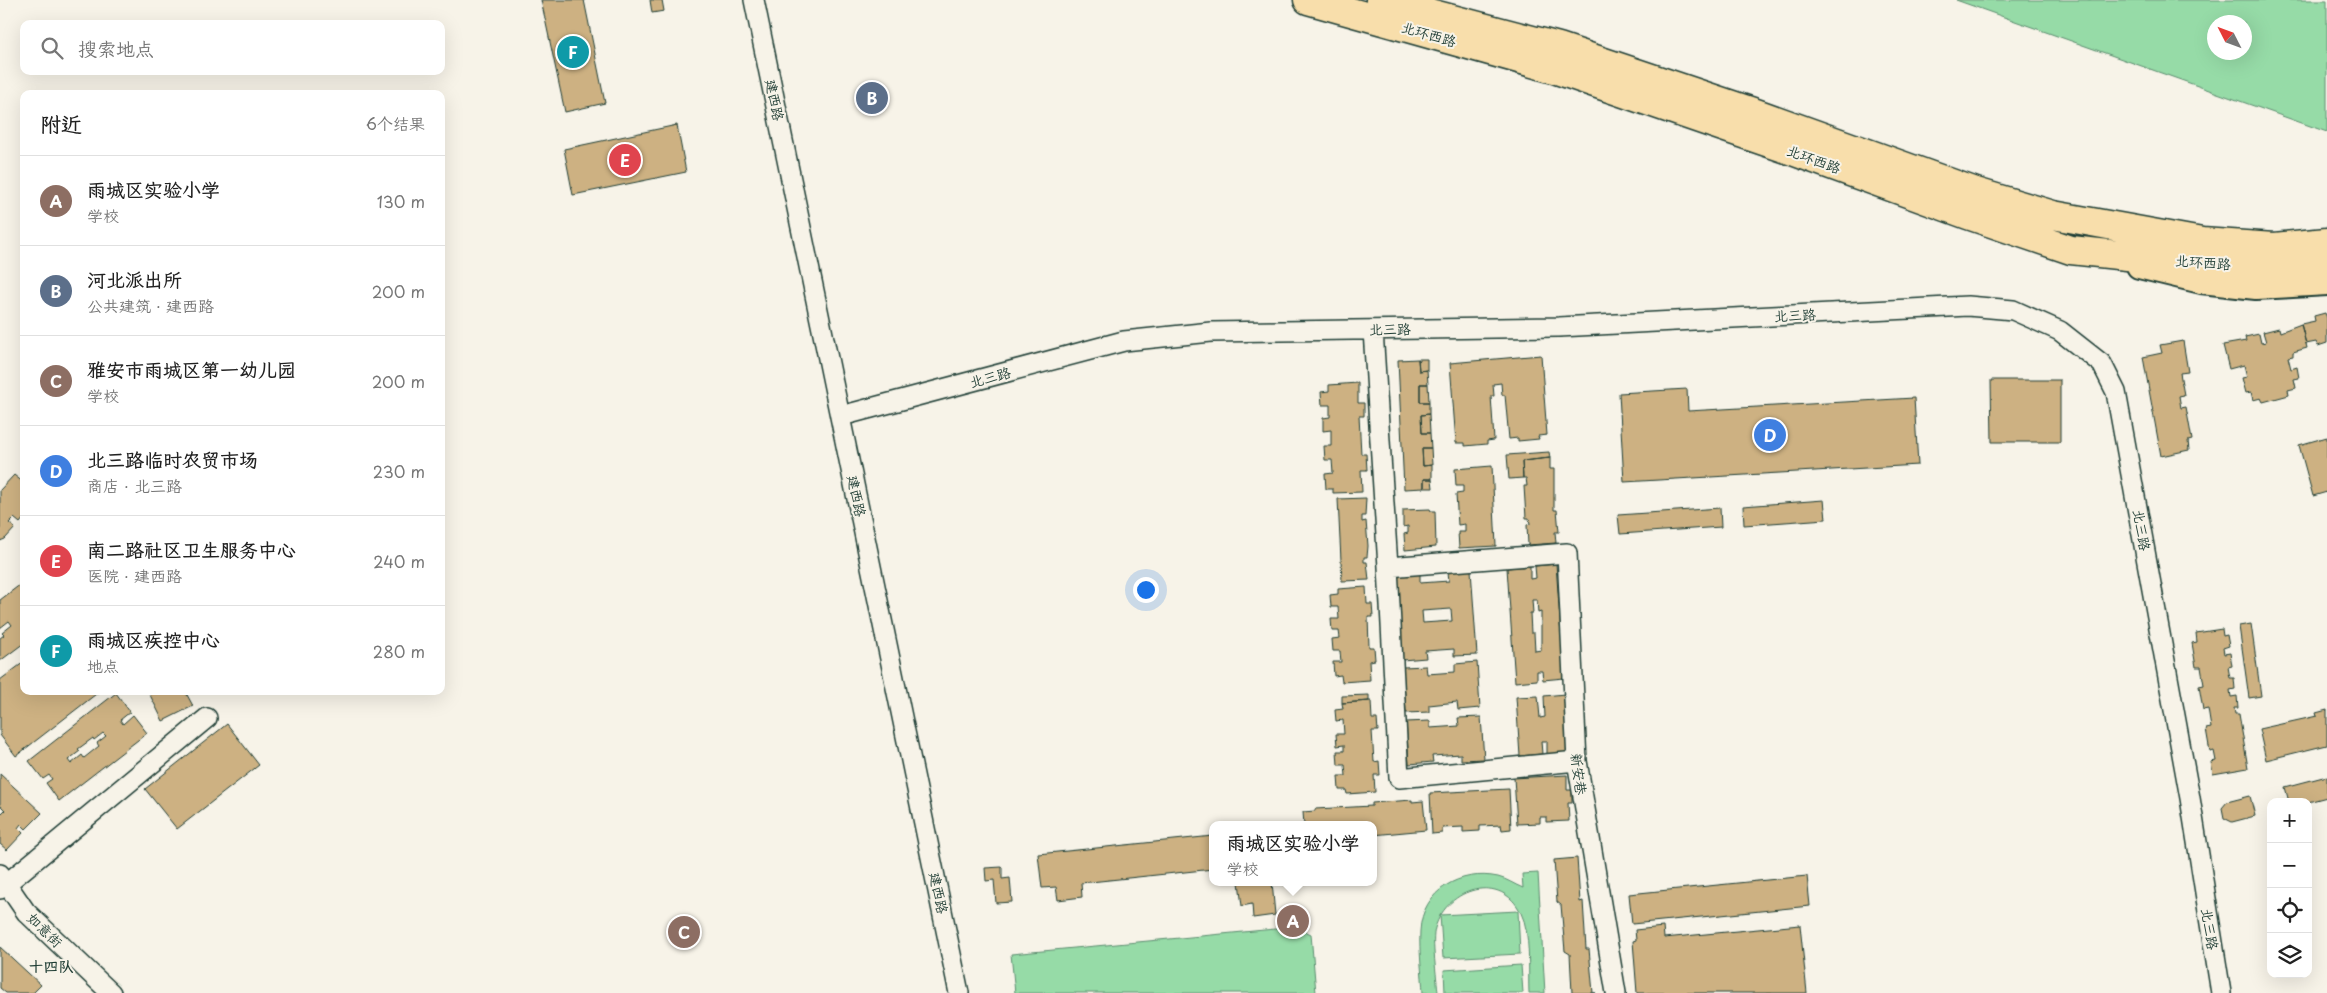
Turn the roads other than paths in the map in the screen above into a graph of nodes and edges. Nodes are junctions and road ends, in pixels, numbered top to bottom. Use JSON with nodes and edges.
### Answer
{"nodes":[{"id":1,"x":754,"y":0,"type":"edge"},
{"id":2,"x":1308,"y":0,"type":"edge"},
{"id":3,"x":1380,"y":0,"type":"edge"},
{"id":4,"x":2319,"y":241,"type":"edge"},
{"id":5,"x":2071,"y":250,"type":"junction"},
{"id":6,"x":2327,"y":261,"type":"edge"},
{"id":7,"x":2327,"y":283,"type":"edge"},
{"id":8,"x":1373,"y":330,"type":"junction"},
{"id":9,"x":841,"y":416,"type":"junction"},
{"id":10,"x":1388,"y":567,"type":"junction"},
{"id":11,"x":207,"y":718,"type":"dead end"},
{"id":12,"x":1577,"y":761,"type":"junction"},
{"id":13,"x":2,"y":882,"type":"edge"},
{"id":14,"x":111,"y":993,"type":"edge"},
{"id":15,"x":959,"y":993,"type":"edge"},
{"id":16,"x":1616,"y":993,"type":"edge"},
{"id":17,"x":2221,"y":993,"type":"edge"}],
"edges":[{"from":1,"to":9,"type":"street","name":"建西路"},
{"from":2,"to":5,"type":"highway","name":"北环西路"},
{"from":3,"to":4,"type":"highway","name":"北环西路"},
{"from":5,"to":6,"type":"highway","name":"北环西路"},
{"from":5,"to":7,"type":"main road"},
{"from":8,"to":9,"type":"street","name":"北三路"},
{"from":8,"to":10,"type":"street"},
{"from":8,"to":17,"type":"street","name":"北三路"},
{"from":9,"to":15,"type":"street","name":"建西路"},
{"from":10,"to":12,"type":"street","name":"新安巷"},
{"from":10,"to":12,"type":"street"},
{"from":11,"to":13,"type":"street"},
{"from":12,"to":16,"type":"street","name":"新安巷"},
{"from":13,"to":14,"type":"street","name":"如意街"}]}
